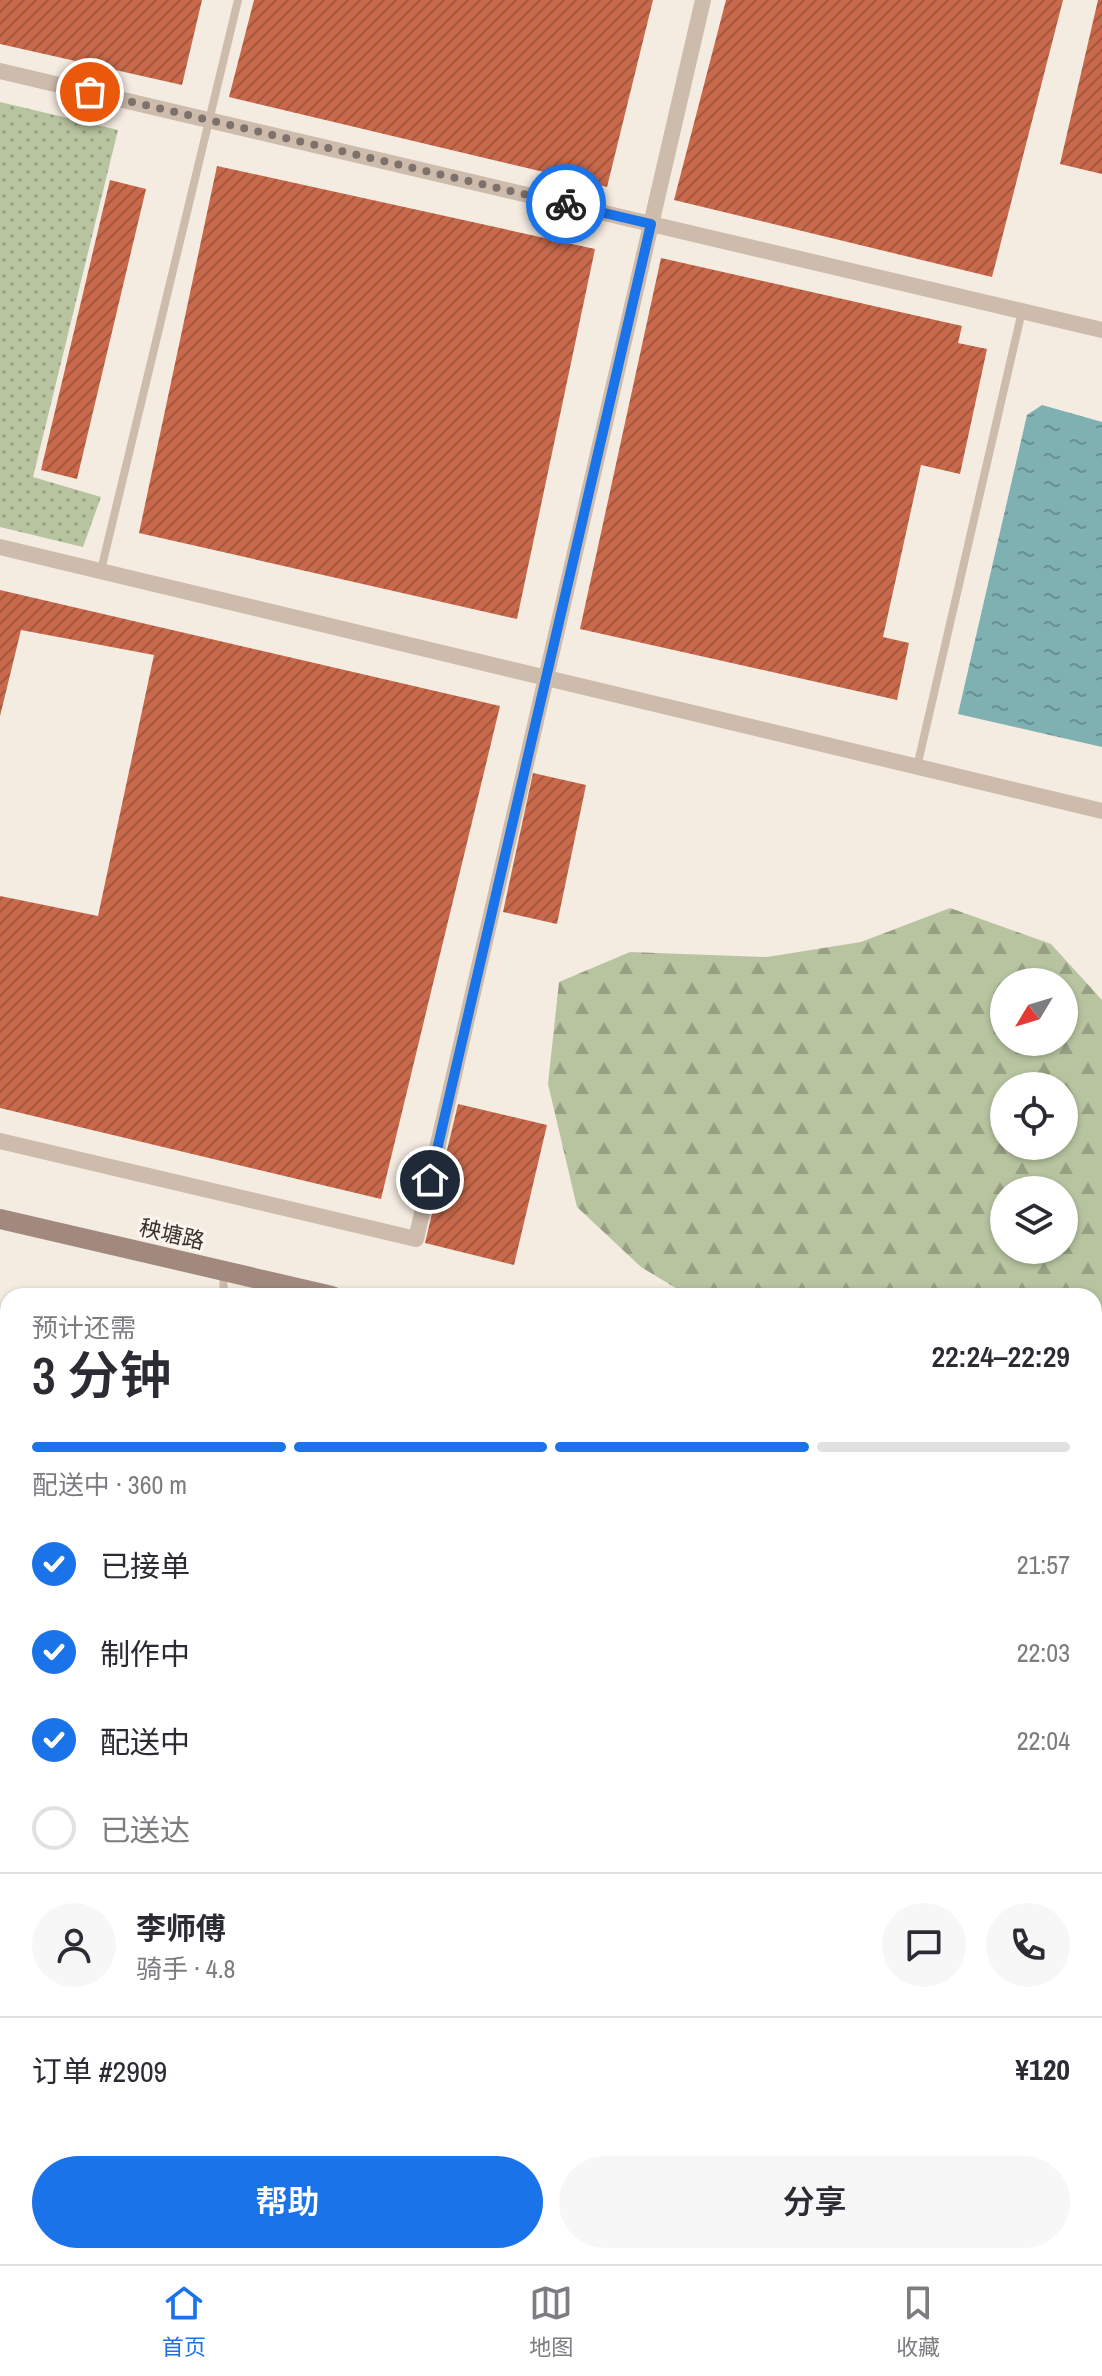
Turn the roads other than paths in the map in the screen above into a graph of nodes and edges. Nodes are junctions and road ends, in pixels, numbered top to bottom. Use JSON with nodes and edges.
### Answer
{"nodes":[{"id":1,"x":238,"y":0,"type":"edge"},
{"id":2,"x":703,"y":0,"type":"edge"},
{"id":3,"x":0,"y":71,"type":"edge"},
{"id":4,"x":209,"y":120,"type":"junction"},
{"id":5,"x":651,"y":224,"type":"junction"},
{"id":6,"x":1022,"y":311,"type":"junction"},
{"id":7,"x":1102,"y":330,"type":"edge"},
{"id":8,"x":0,"y":547,"type":"edge"},
{"id":9,"x":100,"y":571,"type":"junction"},
{"id":10,"x":546,"y":677,"type":"junction"},
{"id":11,"x":917,"y":767,"type":"junction"},
{"id":12,"x":1102,"y":811,"type":"edge"},
{"id":13,"x":0,"y":1141,"type":"edge"},
{"id":14,"x":0,"y":1219,"type":"edge"},
{"id":15,"x":223,"y":1271,"type":"junction"},
{"id":16,"x":224,"y":1288,"type":"edge"},
{"id":17,"x":297,"y":1288,"type":"edge"}],
"edges":[{"from":1,"to":4,"type":"lane"},
{"from":2,"to":5,"type":"street"},
{"from":3,"to":4,"type":"street"},
{"from":4,"to":5,"type":"street"},
{"from":4,"to":9,"type":"lane"},
{"from":5,"to":6,"type":"street"},
{"from":5,"to":10,"type":"street"},
{"from":6,"to":7,"type":"street"},
{"from":6,"to":11,"type":"lane"},
{"from":8,"to":9,"type":"street"},
{"from":9,"to":10,"type":"street"},
{"from":10,"to":11,"type":"street"},
{"from":10,"to":13,"type":"street"},
{"from":11,"to":12,"type":"street"},
{"from":14,"to":15,"type":"main road","name":"秧塘路"},
{"from":15,"to":16,"type":"lane"},
{"from":15,"to":17,"type":"main road","name":"秧塘路"}]}
